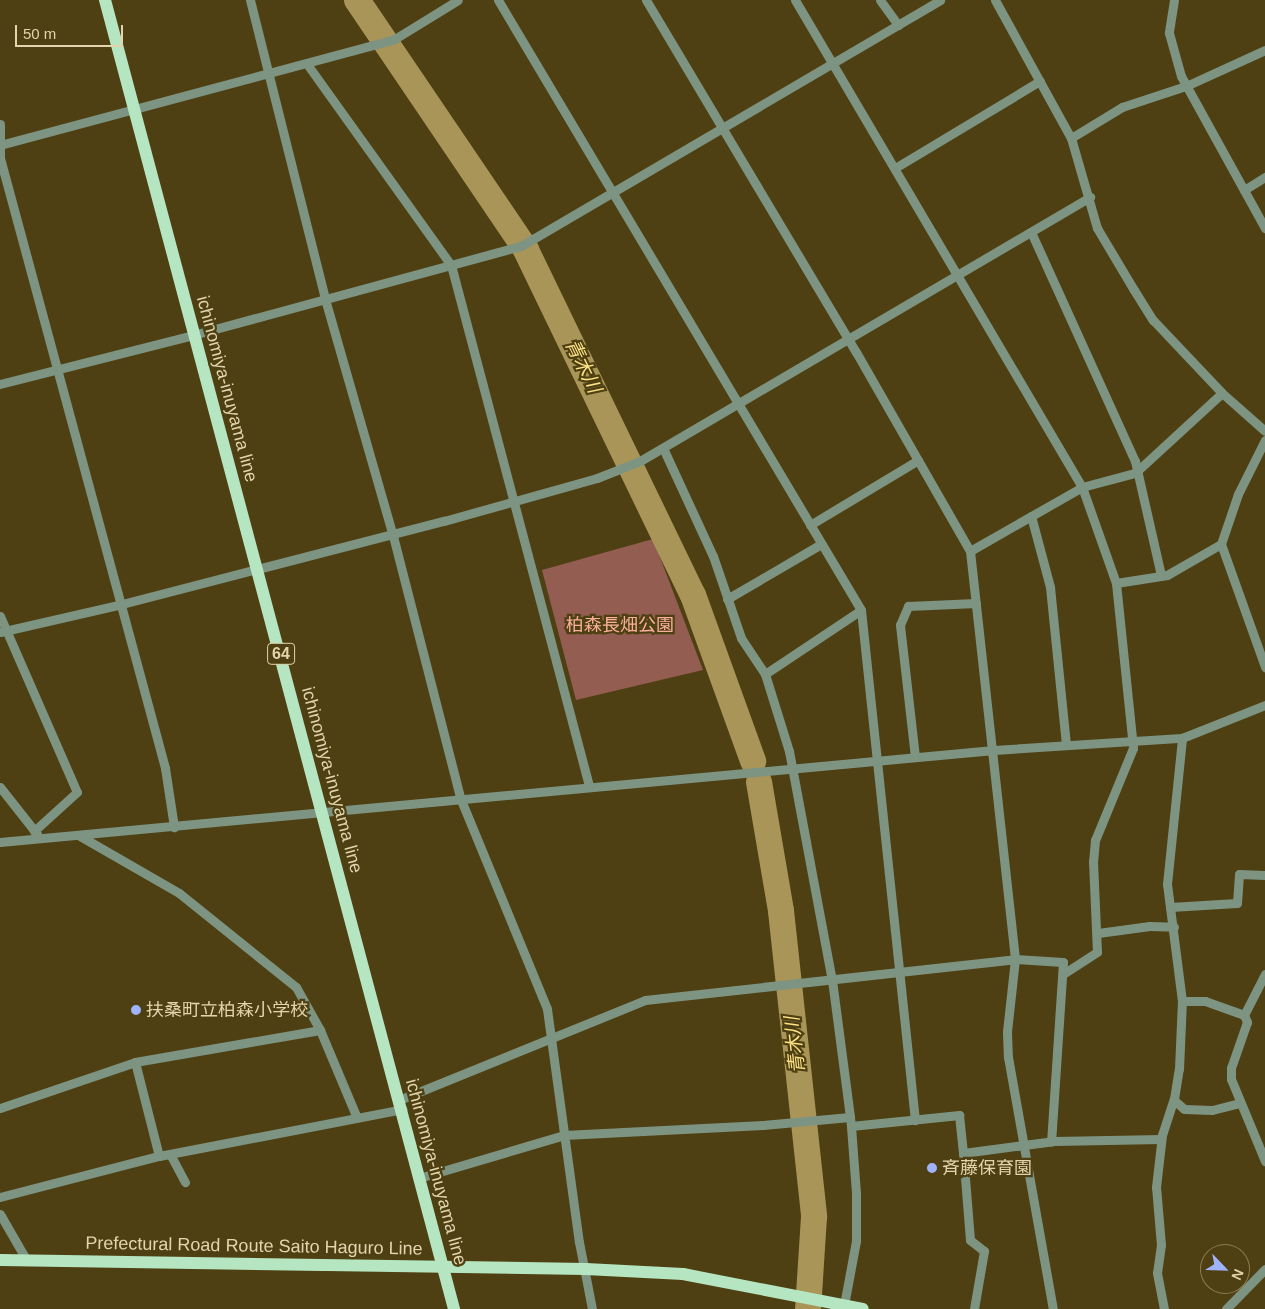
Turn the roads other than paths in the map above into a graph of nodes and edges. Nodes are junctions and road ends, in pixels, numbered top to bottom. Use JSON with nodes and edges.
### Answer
{"nodes":[{"id":1,"x":105,"y":0,"type":"edge"},
{"id":2,"x":250,"y":0,"type":"edge"},
{"id":3,"x":458,"y":0,"type":"edge"},
{"id":4,"x":498,"y":0,"type":"edge"},
{"id":5,"x":646,"y":0,"type":"edge"},
{"id":6,"x":795,"y":0,"type":"edge"},
{"id":7,"x":880,"y":0,"type":"edge"},
{"id":8,"x":940,"y":0,"type":"edge"},
{"id":9,"x":995,"y":0,"type":"edge"},
{"id":10,"x":1174,"y":0,"type":"edge"},
{"id":11,"x":898,"y":25,"type":"junction"},
{"id":12,"x":1265,"y":50,"type":"edge"},
{"id":13,"x":306,"y":64,"type":"junction"},
{"id":14,"x":832,"y":64,"type":"junction"},
{"id":15,"x":269,"y":74,"type":"junction"},
{"id":16,"x":1040,"y":81,"type":"junction"},
{"id":17,"x":1186,"y":86,"type":"junction"},
{"id":18,"x":133,"y":109,"type":"junction"},
{"id":19,"x":0,"y":124,"type":"edge"},
{"id":20,"x":723,"y":129,"type":"junction"},
{"id":21,"x":1071,"y":138,"type":"junction"},
{"id":22,"x":0,"y":145,"type":"edge"},
{"id":23,"x":895,"y":168,"type":"junction"},
{"id":24,"x":1265,"y":176,"type":"edge"},
{"id":25,"x":1244,"y":190,"type":"junction"},
{"id":26,"x":614,"y":194,"type":"junction"},
{"id":27,"x":1090,"y":197,"type":"junction"},
{"id":28,"x":1265,"y":228,"type":"edge"},
{"id":29,"x":1031,"y":232,"type":"junction"},
{"id":30,"x":451,"y":265,"type":"junction"},
{"id":31,"x":958,"y":275,"type":"junction"},
{"id":32,"x":325,"y":299,"type":"junction"},
{"id":33,"x":194,"y":335,"type":"junction"},
{"id":34,"x":847,"y":337,"type":"junction"},
{"id":35,"x":59,"y":368,"type":"junction"},
{"id":36,"x":0,"y":384,"type":"edge"},
{"id":37,"x":1222,"y":392,"type":"junction"},
{"id":38,"x":738,"y":404,"type":"junction"},
{"id":39,"x":1265,"y":431,"type":"edge"},
{"id":40,"x":1265,"y":440,"type":"edge"},
{"id":41,"x":663,"y":448,"type":"junction"},
{"id":42,"x":918,"y":460,"type":"junction"},
{"id":43,"x":1135,"y":473,"type":"junction"},
{"id":44,"x":1082,"y":487,"type":"junction"},
{"id":45,"x":514,"y":499,"type":"junction"},
{"id":46,"x":1031,"y":516,"type":"junction"},
{"id":47,"x":810,"y":525,"type":"junction"},
{"id":48,"x":392,"y":532,"type":"junction"},
{"id":49,"x":821,"y":544,"type":"junction"},
{"id":50,"x":1220,"y":544,"type":"junction"},
{"id":51,"x":970,"y":551,"type":"junction"},
{"id":52,"x":259,"y":569,"type":"junction"},
{"id":53,"x":1161,"y":575,"type":"junction"},
{"id":54,"x":1116,"y":583,"type":"junction"},
{"id":55,"x":727,"y":599,"type":"junction"},
{"id":56,"x":976,"y":603,"type":"junction"},
{"id":57,"x":122,"y":604,"type":"junction"},
{"id":58,"x":861,"y":610,"type":"junction"},
{"id":59,"x":0,"y":616,"type":"edge"},
{"id":60,"x":3,"y":630,"type":"edge"},
{"id":61,"x":1265,"y":667,"type":"edge"},
{"id":62,"x":765,"y":674,"type":"junction"},
{"id":63,"x":1265,"y":705,"type":"edge"},
{"id":64,"x":1182,"y":738,"type":"junction"},
{"id":65,"x":1134,"y":739,"type":"junction"},
{"id":66,"x":1066,"y":744,"type":"junction"},
{"id":67,"x":994,"y":750,"type":"junction"},
{"id":68,"x":915,"y":757,"type":"junction"},
{"id":69,"x":878,"y":760,"type":"junction"},
{"id":70,"x":792,"y":768,"type":"junction"},
{"id":71,"x":589,"y":786,"type":"junction"},
{"id":72,"x":0,"y":787,"type":"edge"},
{"id":73,"x":461,"y":800,"type":"junction"},
{"id":74,"x":322,"y":813,"type":"junction"},
{"id":75,"x":174,"y":827,"type":"junction"},
{"id":76,"x":37,"y":835,"type":"junction"},
{"id":77,"x":80,"y":836,"type":"junction"},
{"id":78,"x":0,"y":842,"type":"edge"},
{"id":79,"x":1265,"y":875,"type":"edge"},
{"id":80,"x":1170,"y":907,"type":"junction"},
{"id":81,"x":1174,"y":927,"type":"junction"},
{"id":82,"x":1098,"y":932,"type":"junction"},
{"id":83,"x":1015,"y":960,"type":"junction"},
{"id":84,"x":900,"y":970,"type":"junction"},
{"id":85,"x":1063,"y":974,"type":"junction"},
{"id":86,"x":1264,"y":974,"type":"edge"},
{"id":87,"x":832,"y":980,"type":"junction"},
{"id":88,"x":1182,"y":1001,"type":"junction"},
{"id":89,"x":1244,"y":1015,"type":"junction"},
{"id":90,"x":320,"y":1030,"type":"junction"},
{"id":91,"x":550,"y":1039,"type":"junction"},
{"id":92,"x":135,"y":1062,"type":"junction"},
{"id":93,"x":1174,"y":1100,"type":"junction"},
{"id":94,"x":1240,"y":1103,"type":"junction"},
{"id":95,"x":401,"y":1105,"type":"junction"},
{"id":96,"x":0,"y":1108,"type":"edge"},
{"id":97,"x":357,"y":1118,"type":"junction"},
{"id":98,"x":915,"y":1120,"type":"junction"},
{"id":99,"x":850,"y":1121,"type":"junction"},
{"id":100,"x":564,"y":1135,"type":"junction"},
{"id":101,"x":1161,"y":1138,"type":"junction"},
{"id":102,"x":1051,"y":1142,"type":"junction"},
{"id":103,"x":1024,"y":1145,"type":"junction"},
{"id":104,"x":963,"y":1152,"type":"junction"},
{"id":105,"x":170,"y":1154,"type":"junction"},
{"id":106,"x":159,"y":1156,"type":"junction"},
{"id":107,"x":1265,"y":1160,"type":"edge"},
{"id":108,"x":419,"y":1178,"type":"junction"},
{"id":109,"x":185,"y":1182,"type":"dead end"},
{"id":110,"x":0,"y":1197,"type":"edge"},
{"id":111,"x":0,"y":1214,"type":"edge"},
{"id":112,"x":0,"y":1260,"type":"edge"},
{"id":113,"x":27,"y":1261,"type":"junction"},
{"id":114,"x":442,"y":1266,"type":"junction"},
{"id":115,"x":586,"y":1269,"type":"junction"},
{"id":116,"x":1265,"y":1269,"type":"edge"},
{"id":117,"x":835,"y":1306,"type":"edge"},
{"id":118,"x":454,"y":1309,"type":"edge"},
{"id":119,"x":592,"y":1309,"type":"edge"},
{"id":120,"x":864,"y":1309,"type":"edge"},
{"id":121,"x":974,"y":1309,"type":"edge"},
{"id":122,"x":1053,"y":1309,"type":"edge"},
{"id":123,"x":1164,"y":1309,"type":"edge"},
{"id":124,"x":1226,"y":1309,"type":"edge"}],
"edges":[{"from":1,"to":18,"type":"main road","name":"ichinomiya-inuyama line","number":"64"},
{"from":2,"to":15,"type":"street"},
{"from":3,"to":13,"type":"street"},
{"from":4,"to":26,"type":"street"},
{"from":5,"to":20,"type":"street"},
{"from":6,"to":14,"type":"street"},
{"from":7,"to":11,"type":"street"},
{"from":8,"to":11,"type":"street"},
{"from":9,"to":16,"type":"street"},
{"from":10,"to":17,"type":"street"},
{"from":11,"to":14,"type":"street"},
{"from":12,"to":17,"type":"street"},
{"from":13,"to":15,"type":"street"},
{"from":13,"to":30,"type":"street"},
{"from":14,"to":20,"type":"street"},
{"from":14,"to":23,"type":"street"},
{"from":15,"to":18,"type":"street"},
{"from":15,"to":32,"type":"street"},
{"from":16,"to":21,"type":"street"},
{"from":16,"to":23,"type":"street"},
{"from":17,"to":21,"type":"street"},
{"from":17,"to":25,"type":"street"},
{"from":18,"to":22,"type":"street"},
{"from":18,"to":33,"type":"main road","name":"ichinomiya-inuyama line","number":"64"},
{"from":19,"to":22,"type":"street"},
{"from":20,"to":26,"type":"street"},
{"from":20,"to":34,"type":"street"},
{"from":21,"to":27,"type":"street"},
{"from":22,"to":35,"type":"street"},
{"from":23,"to":31,"type":"street"},
{"from":24,"to":25,"type":"street"},
{"from":25,"to":28,"type":"street"},
{"from":26,"to":30,"type":"street"},
{"from":26,"to":38,"type":"street"},
{"from":27,"to":29,"type":"street"},
{"from":27,"to":37,"type":"street"},
{"from":29,"to":31,"type":"street"},
{"from":29,"to":43,"type":"street"},
{"from":30,"to":32,"type":"street"},
{"from":30,"to":45,"type":"street"},
{"from":31,"to":34,"type":"street"},
{"from":31,"to":44,"type":"street"},
{"from":32,"to":33,"type":"street"},
{"from":32,"to":48,"type":"street"},
{"from":33,"to":35,"type":"street"},
{"from":33,"to":52,"type":"main road","name":"ichinomiya-inuyama line","number":"64"},
{"from":34,"to":38,"type":"street"},
{"from":34,"to":42,"type":"street"},
{"from":35,"to":36,"type":"street"},
{"from":35,"to":57,"type":"street"},
{"from":37,"to":39,"type":"street"},
{"from":37,"to":43,"type":"street"},
{"from":38,"to":41,"type":"street"},
{"from":38,"to":47,"type":"street"},
{"from":40,"to":50,"type":"street"},
{"from":41,"to":45,"type":"street"},
{"from":41,"to":55,"type":"street"},
{"from":42,"to":47,"type":"street"},
{"from":42,"to":51,"type":"street"},
{"from":43,"to":44,"type":"street"},
{"from":43,"to":53,"type":"street"},
{"from":44,"to":46,"type":"street"},
{"from":44,"to":54,"type":"street"},
{"from":45,"to":48,"type":"street"},
{"from":45,"to":71,"type":"street"},
{"from":46,"to":51,"type":"street"},
{"from":46,"to":66,"type":"street"},
{"from":47,"to":49,"type":"street"},
{"from":48,"to":52,"type":"street"},
{"from":48,"to":73,"type":"street"},
{"from":49,"to":55,"type":"street"},
{"from":49,"to":58,"type":"street"},
{"from":50,"to":53,"type":"street"},
{"from":50,"to":61,"type":"street"},
{"from":51,"to":56,"type":"street"},
{"from":52,"to":57,"type":"street"},
{"from":52,"to":74,"type":"main road","name":"ichinomiya-inuyama line","number":"64"},
{"from":53,"to":54,"type":"street"},
{"from":54,"to":65,"type":"street"},
{"from":55,"to":62,"type":"street"},
{"from":56,"to":67,"type":"street"},
{"from":56,"to":68,"type":"street"},
{"from":57,"to":60,"type":"street"},
{"from":57,"to":75,"type":"street"},
{"from":58,"to":62,"type":"street"},
{"from":58,"to":69,"type":"street"},
{"from":59,"to":60,"type":"street"},
{"from":60,"to":76,"type":"street"},
{"from":62,"to":70,"type":"street"},
{"from":63,"to":64,"type":"street"},
{"from":64,"to":65,"type":"street"},
{"from":64,"to":80,"type":"street"},
{"from":65,"to":66,"type":"street"},
{"from":65,"to":82,"type":"street"},
{"from":66,"to":67,"type":"street"},
{"from":67,"to":68,"type":"street"},
{"from":67,"to":83,"type":"street"},
{"from":68,"to":69,"type":"street"},
{"from":69,"to":70,"type":"street"},
{"from":69,"to":84,"type":"street"},
{"from":70,"to":71,"type":"street"},
{"from":70,"to":87,"type":"street"},
{"from":71,"to":73,"type":"street"},
{"from":72,"to":76,"type":"street"},
{"from":73,"to":74,"type":"street"},
{"from":73,"to":91,"type":"street"},
{"from":74,"to":75,"type":"street"},
{"from":74,"to":95,"type":"main road","name":"ichinomiya-inuyama line","number":"64"},
{"from":75,"to":77,"type":"street"},
{"from":76,"to":77,"type":"street"},
{"from":76,"to":78,"type":"street"},
{"from":77,"to":90,"type":"street"},
{"from":79,"to":80,"type":"street"},
{"from":80,"to":81,"type":"street"},
{"from":81,"to":82,"type":"street"},
{"from":81,"to":88,"type":"street"},
{"from":82,"to":85,"type":"street"},
{"from":83,"to":84,"type":"street"},
{"from":83,"to":85,"type":"street"},
{"from":83,"to":103,"type":"street"},
{"from":84,"to":87,"type":"street"},
{"from":84,"to":98,"type":"street"},
{"from":85,"to":102,"type":"street"},
{"from":86,"to":89,"type":"street"},
{"from":87,"to":91,"type":"street"},
{"from":87,"to":99,"type":"street"},
{"from":88,"to":89,"type":"street"},
{"from":88,"to":93,"type":"street"},
{"from":89,"to":94,"type":"street"},
{"from":90,"to":92,"type":"street"},
{"from":90,"to":97,"type":"street"},
{"from":91,"to":95,"type":"street"},
{"from":91,"to":100,"type":"street"},
{"from":92,"to":96,"type":"street"},
{"from":92,"to":106,"type":"street"},
{"from":93,"to":94,"type":"street"},
{"from":93,"to":101,"type":"street"},
{"from":94,"to":107,"type":"street"},
{"from":95,"to":97,"type":"street"},
{"from":95,"to":108,"type":"main road","name":"ichinomiya-inuyama line","number":"64"},
{"from":97,"to":105,"type":"street"},
{"from":98,"to":99,"type":"street"},
{"from":98,"to":104,"type":"street"},
{"from":99,"to":100,"type":"street"},
{"from":99,"to":117,"type":"street"},
{"from":100,"to":108,"type":"street"},
{"from":100,"to":115,"type":"street"},
{"from":101,"to":102,"type":"street"},
{"from":101,"to":123,"type":"street"},
{"from":102,"to":103,"type":"street"},
{"from":103,"to":104,"type":"street"},
{"from":103,"to":122,"type":"street"},
{"from":104,"to":121,"type":"street"},
{"from":105,"to":106,"type":"street"},
{"from":105,"to":109,"type":"street"},
{"from":106,"to":110,"type":"street"},
{"from":108,"to":114,"type":"main road","name":"ichinomiya-inuyama line","number":"64"},
{"from":111,"to":113,"type":"street"},
{"from":112,"to":113,"type":"main road","name":"Prefectural Road Route Saito Haguro Line"},
{"from":113,"to":114,"type":"main road","name":"Prefectural Road Route Saito Haguro Line"},
{"from":114,"to":115,"type":"main road","name":"Prefectural Road Route Saito Haguro Line"},
{"from":114,"to":118,"type":"main road","name":"ichinomiya-inuyama line","number":"64"},
{"from":115,"to":117,"type":"main road","name":"Prefectural Road Route Saito Haguro Line"},
{"from":115,"to":119,"type":"street"},
{"from":116,"to":124,"type":"street"},
{"from":117,"to":120,"type":"main road","name":"Prefectural Road Route Saito Haguro Line"}]}
